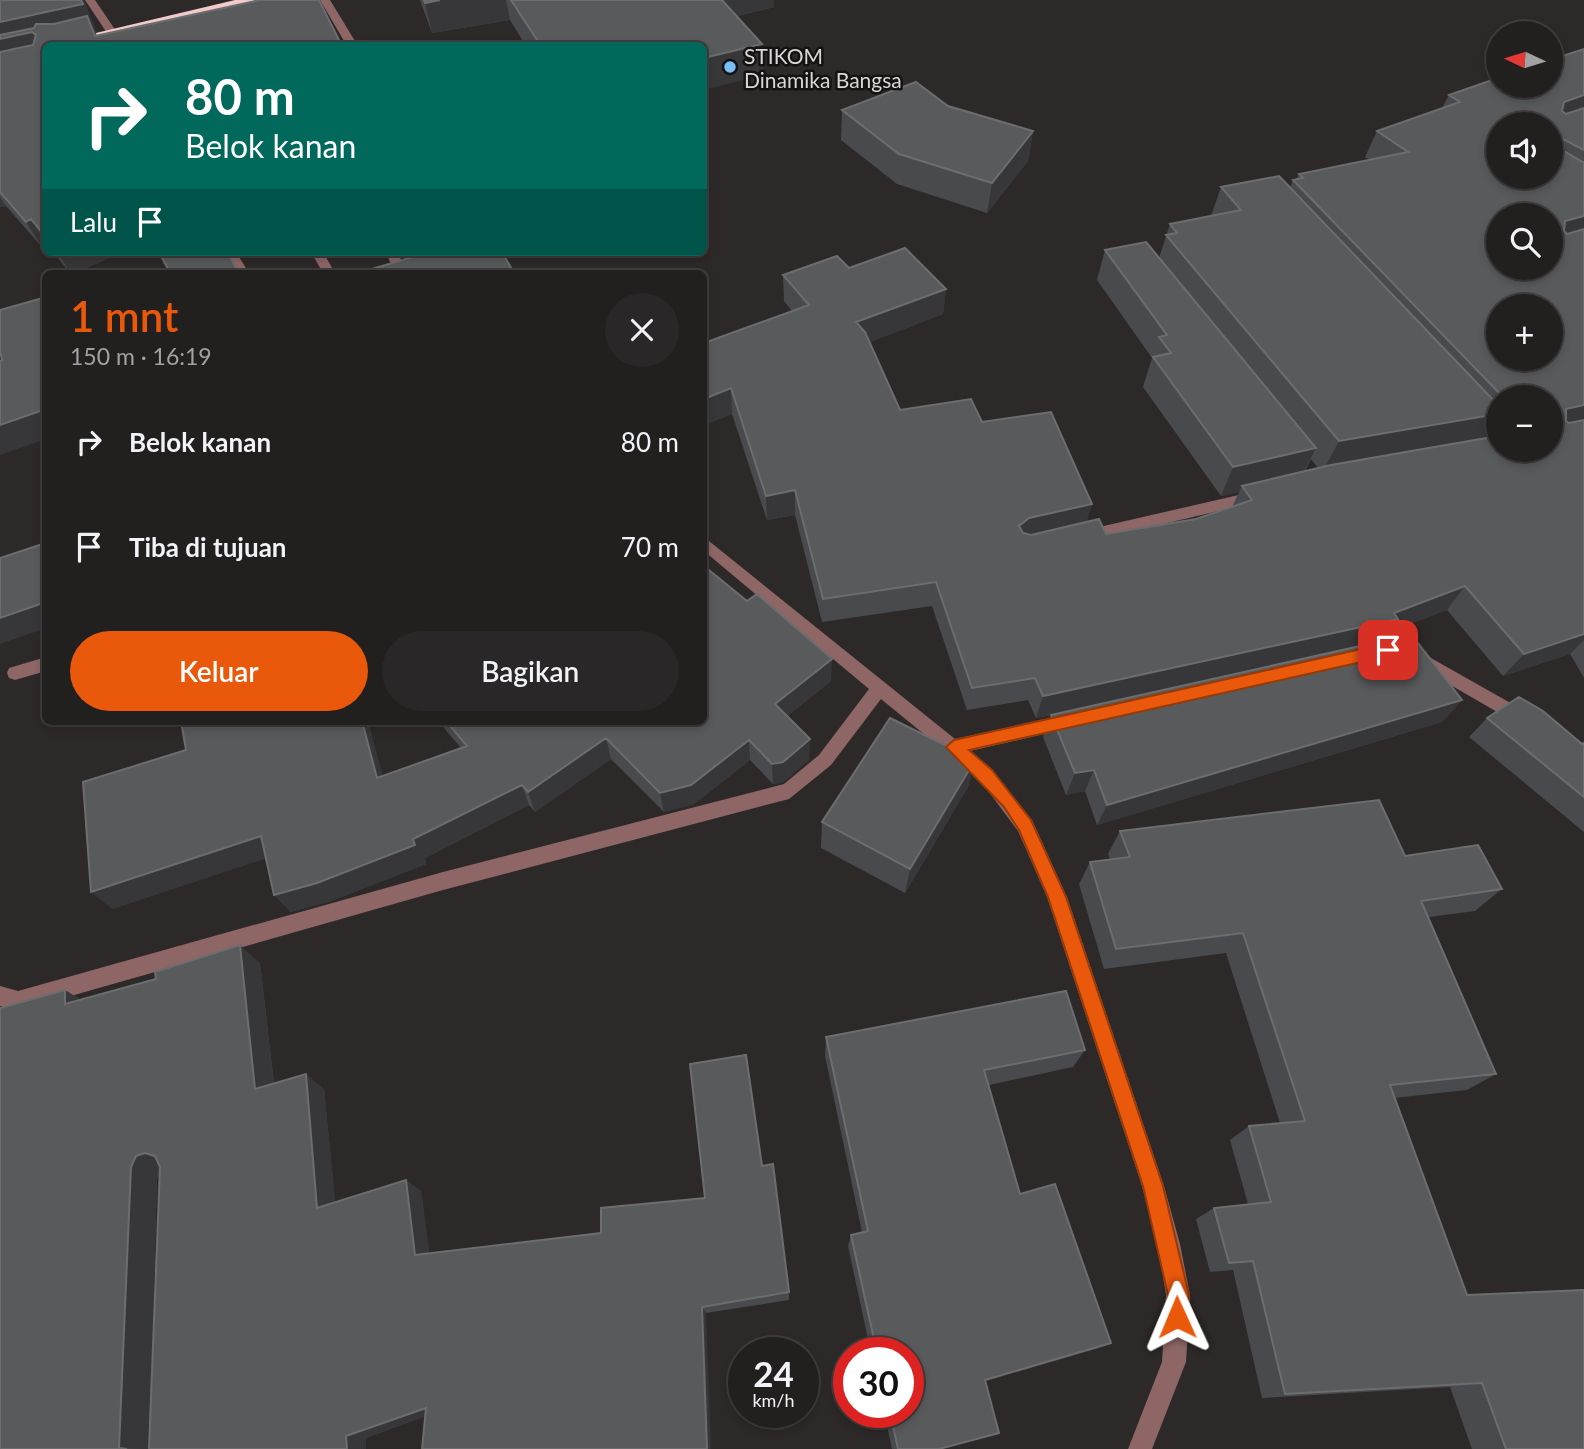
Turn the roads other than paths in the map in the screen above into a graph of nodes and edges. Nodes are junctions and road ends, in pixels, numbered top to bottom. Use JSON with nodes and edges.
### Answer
{"nodes":[{"id":1,"x":90,"y":0,"type":"edge"},
{"id":2,"x":251,"y":0,"type":"edge"},
{"id":3,"x":325,"y":0,"type":"edge"},
{"id":4,"x":111,"y":31,"type":"junction"},
{"id":5,"x":64,"y":42,"type":"edge"},
{"id":6,"x":351,"y":42,"type":"edge"},
{"id":7,"x":1278,"y":492,"type":"edge"},
{"id":8,"x":1064,"y":542,"type":"edge"},
{"id":9,"x":707,"y":546,"type":"edge"},
{"id":10,"x":1397,"y":651,"type":"edge"},
{"id":11,"x":42,"y":665,"type":"edge"},
{"id":12,"x":15,"y":673,"type":"dead end"},
{"id":13,"x":879,"y":690,"type":"junction"},
{"id":14,"x":1090,"y":717,"type":"edge"},
{"id":15,"x":1538,"y":727,"type":"edge"},
{"id":16,"x":954,"y":747,"type":"junction"},
{"id":17,"x":0,"y":996,"type":"edge"},
{"id":18,"x":1140,"y":1449,"type":"edge"}],
"edges":[{"from":1,"to":4,"type":"street"},
{"from":2,"to":4,"type":"highway"},
{"from":3,"to":6,"type":"street"},
{"from":4,"to":5,"type":"highway"},
{"from":7,"to":8,"type":"street"},
{"from":9,"to":13,"type":"street"},
{"from":10,"to":15,"type":"street"},
{"from":11,"to":12,"type":"street"},
{"from":13,"to":16,"type":"street"},
{"from":13,"to":17,"type":"street"},
{"from":14,"to":16,"type":"street"},
{"from":16,"to":18,"type":"street"}]}
